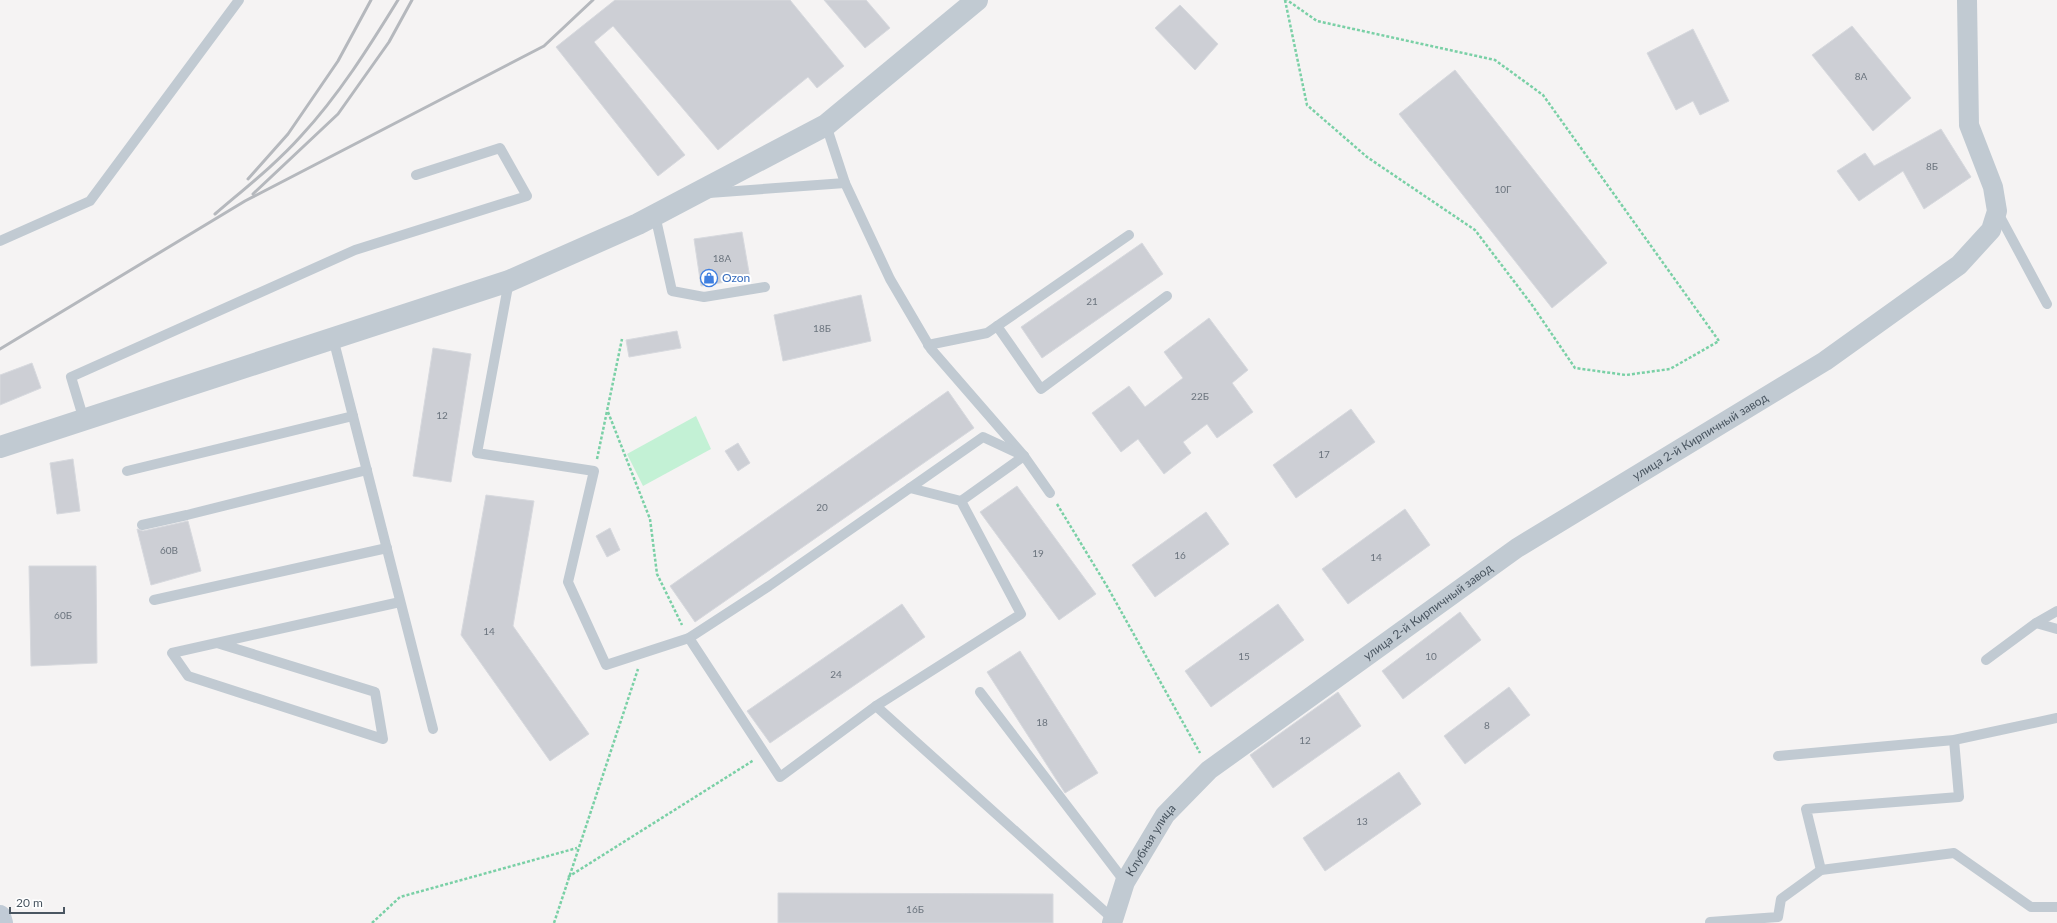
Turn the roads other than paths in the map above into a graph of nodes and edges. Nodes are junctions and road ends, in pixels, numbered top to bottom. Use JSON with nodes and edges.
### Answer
{"nodes":[{"id":1,"x":239,"y":0,"type":"edge"},
{"id":2,"x":977,"y":0,"type":"edge"},
{"id":3,"x":1967,"y":0,"type":"edge"},
{"id":4,"x":826,"y":124,"type":"junction"},
{"id":5,"x":416,"y":175,"type":"dead end"},
{"id":6,"x":845,"y":183,"type":"junction"},
{"id":7,"x":697,"y":194,"type":"junction"},
{"id":8,"x":1997,"y":211,"type":"junction"},
{"id":9,"x":655,"y":215,"type":"junction"},
{"id":10,"x":1129,"y":235,"type":"dead end"},
{"id":11,"x":0,"y":241,"type":"edge"},
{"id":12,"x":509,"y":281,"type":"junction"},
{"id":13,"x":765,"y":287,"type":"dead end"},
{"id":14,"x":1167,"y":296,"type":"dead end"},
{"id":15,"x":2047,"y":304,"type":"dead end"},
{"id":16,"x":997,"y":326,"type":"junction"},
{"id":17,"x":333,"y":338,"type":"junction"},
{"id":18,"x":928,"y":345,"type":"junction"},
{"id":19,"x":353,"y":416,"type":"junction"},
{"id":20,"x":84,"y":420,"type":"junction"},
{"id":21,"x":0,"y":447,"type":"edge"},
{"id":22,"x":1024,"y":456,"type":"junction"},
{"id":23,"x":367,"y":470,"type":"junction"},
{"id":24,"x":127,"y":471,"type":"dead end"},
{"id":25,"x":910,"y":488,"type":"junction"},
{"id":26,"x":1050,"y":493,"type":"road end"},
{"id":27,"x":960,"y":501,"type":"junction"},
{"id":28,"x":142,"y":525,"type":"dead end"},
{"id":29,"x":387,"y":548,"type":"junction"},
{"id":30,"x":154,"y":600,"type":"dead end"},
{"id":31,"x":400,"y":602,"type":"junction"},
{"id":32,"x":2057,"y":611,"type":"edge"},
{"id":33,"x":2036,"y":623,"type":"junction"},
{"id":34,"x":2057,"y":629,"type":"edge"},
{"id":35,"x":689,"y":638,"type":"junction"},
{"id":36,"x":217,"y":643,"type":"junction"},
{"id":37,"x":1986,"y":660,"type":"dead end"},
{"id":38,"x":980,"y":692,"type":"dead end"},
{"id":39,"x":876,"y":706,"type":"junction"},
{"id":40,"x":2057,"y":718,"type":"edge"},
{"id":41,"x":433,"y":729,"type":"dead end"},
{"id":42,"x":1954,"y":740,"type":"junction"},
{"id":43,"x":1778,"y":756,"type":"dead end"},
{"id":44,"x":1209,"y":770,"type":"joint"},
{"id":45,"x":1821,"y":870,"type":"junction"},
{"id":46,"x":1125,"y":882,"type":"junction"},
{"id":47,"x":2057,"y":907,"type":"edge"},
{"id":48,"x":0,"y":916,"type":"edge"},
{"id":49,"x":1112,"y":921,"type":"edge"},
{"id":50,"x":1710,"y":922,"type":"edge"},
{"id":51,"x":2,"y":923,"type":"edge"}],
"edges":[{"from":1,"to":11,"type":"lane"},
{"from":2,"to":4,"type":"street"},
{"from":3,"to":8,"type":"street","name":"улица 2-й Кирпичный завод"},
{"from":4,"to":6,"type":"lane"},
{"from":4,"to":7,"type":"street"},
{"from":5,"to":20,"type":"lane"},
{"from":6,"to":7,"type":"lane"},
{"from":6,"to":18,"type":"lane"},
{"from":7,"to":9,"type":"street"},
{"from":8,"to":15,"type":"lane"},
{"from":8,"to":44,"type":"street","name":"улица 2-й Кирпичный завод"},
{"from":9,"to":12,"type":"street"},
{"from":9,"to":13,"type":"lane"},
{"from":10,"to":16,"type":"lane"},
{"from":12,"to":17,"type":"street"},
{"from":12,"to":35,"type":"lane"},
{"from":14,"to":16,"type":"lane"},
{"from":16,"to":18,"type":"lane"},
{"from":17,"to":19,"type":"lane"},
{"from":17,"to":20,"type":"street"},
{"from":18,"to":22,"type":"lane"},
{"from":19,"to":23,"type":"lane"},
{"from":19,"to":24,"type":"lane"},
{"from":20,"to":21,"type":"street"},
{"from":22,"to":25,"type":"lane"},
{"from":22,"to":26,"type":"lane"},
{"from":22,"to":27,"type":"lane"},
{"from":23,"to":28,"type":"lane"},
{"from":23,"to":29,"type":"lane"},
{"from":25,"to":27,"type":"lane"},
{"from":25,"to":35,"type":"lane"},
{"from":27,"to":39,"type":"lane"},
{"from":29,"to":30,"type":"lane"},
{"from":29,"to":31,"type":"lane"},
{"from":31,"to":36,"type":"lane"},
{"from":31,"to":41,"type":"lane"},
{"from":32,"to":33,"type":"lane"},
{"from":33,"to":34,"type":"lane"},
{"from":33,"to":37,"type":"lane"},
{"from":35,"to":39,"type":"lane"},
{"from":36,"to":36,"type":"lane"},
{"from":38,"to":46,"type":"lane"},
{"from":39,"to":49,"type":"lane"},
{"from":40,"to":42,"type":"lane"},
{"from":42,"to":43,"type":"lane"},
{"from":42,"to":45,"type":"lane"},
{"from":44,"to":46,"type":"street","name":"Клубная улица"},
{"from":45,"to":47,"type":"lane"},
{"from":45,"to":50,"type":"lane"},
{"from":46,"to":49,"type":"street","name":"Клубная улица"},
{"from":48,"to":51,"type":"main road"}]}
